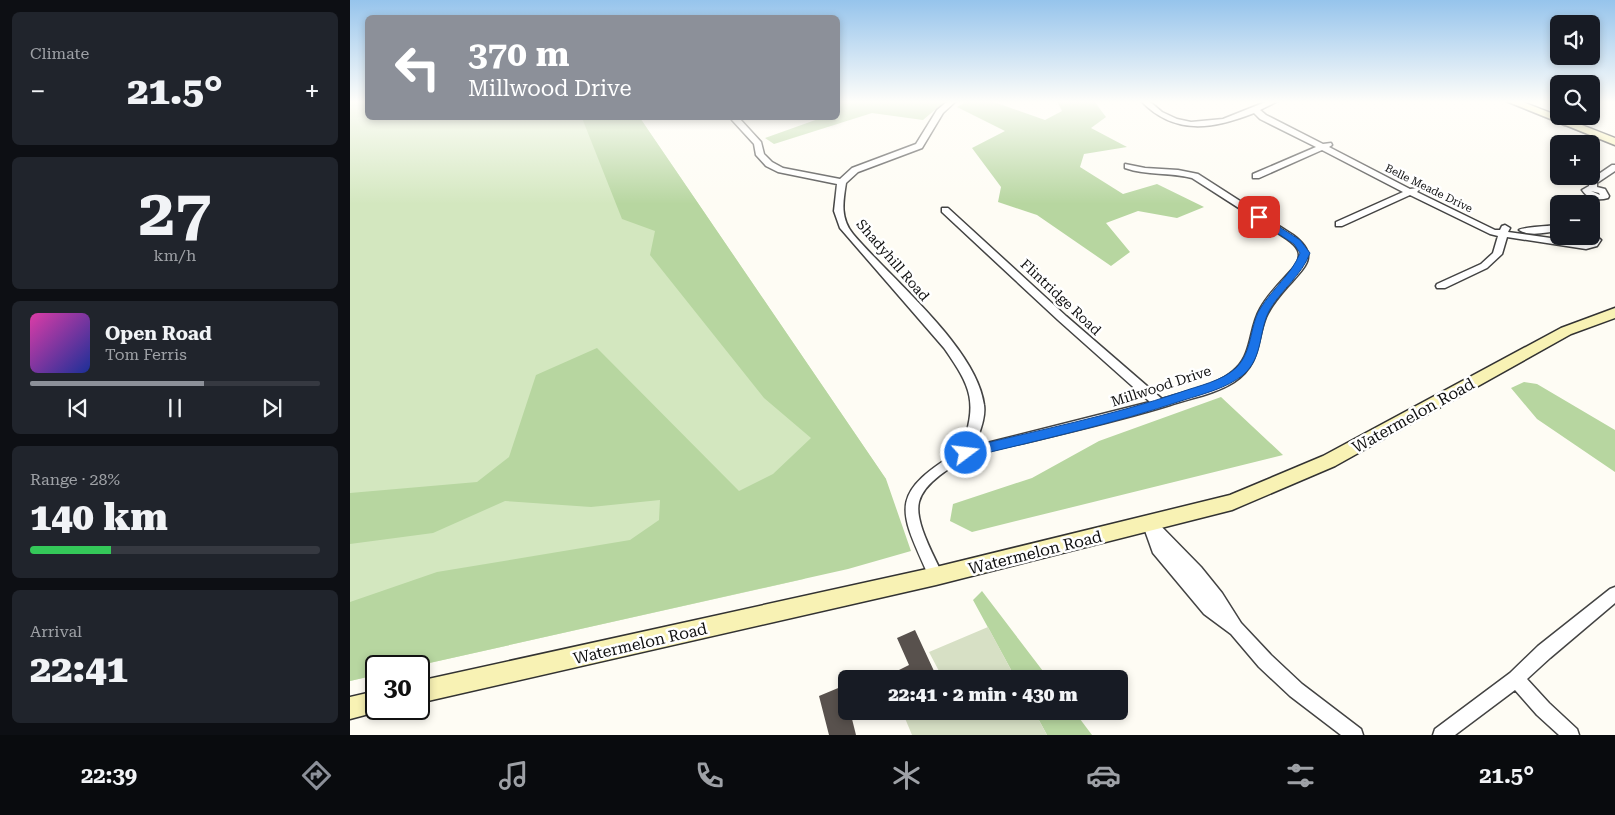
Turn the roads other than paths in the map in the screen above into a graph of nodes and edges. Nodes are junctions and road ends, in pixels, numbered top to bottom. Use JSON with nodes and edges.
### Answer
{"nodes":[{"id":1,"x":750,"y":135,"type":"edge"},
{"id":2,"x":926,"y":135,"type":"edge"},
{"id":3,"x":1304,"y":135,"type":"edge"},
{"id":4,"x":1601,"y":135,"type":"edge"},
{"id":5,"x":1615,"y":142,"type":"edge"},
{"id":6,"x":1326,"y":146,"type":"junction"},
{"id":7,"x":1128,"y":166,"type":"dead end"},
{"id":8,"x":1615,"y":167,"type":"edge"},
{"id":9,"x":1256,"y":176,"type":"dead end"},
{"id":10,"x":842,"y":182,"type":"junction"},
{"id":11,"x":1593,"y":188,"type":"dead end"},
{"id":12,"x":1414,"y":190,"type":"junction"},
{"id":13,"x":945,"y":210,"type":"dead end"},
{"id":14,"x":1339,"y":224,"type":"dead end"},
{"id":15,"x":1550,"y":229,"type":"edge"},
{"id":16,"x":1504,"y":231,"type":"junction"},
{"id":17,"x":1550,"y":239,"type":"edge"},
{"id":18,"x":1441,"y":286,"type":"dead end"},
{"id":19,"x":1615,"y":313,"type":"edge"},
{"id":20,"x":1160,"y":403,"type":"junction"},
{"id":21,"x":966,"y":453,"type":"junction"},
{"id":22,"x":1150,"y":524,"type":"junction"},
{"id":23,"x":936,"y":576,"type":"junction"},
{"id":24,"x":1613,"y":598,"type":"edge"},
{"id":25,"x":1516,"y":679,"type":"junction"},
{"id":26,"x":430,"y":690,"type":"edge"},
{"id":27,"x":365,"y":705,"type":"edge"},
{"id":28,"x":350,"y":708,"type":"edge"},
{"id":29,"x":1355,"y":735,"type":"edge"},
{"id":30,"x":1442,"y":735,"type":"edge"},
{"id":31,"x":1571,"y":735,"type":"edge"}],
"edges":[{"from":1,"to":10,"type":"street"},
{"from":2,"to":10,"type":"street"},
{"from":3,"to":6,"type":"street","name":"Belle Meade Drive"},
{"from":4,"to":5,"type":"main road"},
{"from":6,"to":9,"type":"street"},
{"from":6,"to":12,"type":"street","name":"Belle Meade Drive"},
{"from":7,"to":20,"type":"street","name":"Millwood Drive"},
{"from":8,"to":11,"type":"street"},
{"from":10,"to":21,"type":"street","name":"Shadyhill Road"},
{"from":12,"to":14,"type":"street"},
{"from":12,"to":16,"type":"street","name":"Belle Meade Drive"},
{"from":13,"to":20,"type":"street","name":"Flintridge Road"},
{"from":15,"to":16,"type":"street","name":"Belle Meade Drive"},
{"from":16,"to":17,"type":"street","name":"Belle Meade Drive"},
{"from":16,"to":18,"type":"street"},
{"from":19,"to":22,"type":"main road","name":"Watermelon Road"},
{"from":20,"to":21,"type":"street","name":"Millwood Drive"},
{"from":21,"to":23,"type":"street","name":"Millwood Drive"},
{"from":22,"to":23,"type":"main road","name":"Watermelon Road"},
{"from":22,"to":29,"type":"street"},
{"from":23,"to":26,"type":"main road","name":"Watermelon Road"},
{"from":24,"to":25,"type":"street"},
{"from":25,"to":30,"type":"street"},
{"from":25,"to":31,"type":"street"},
{"from":27,"to":28,"type":"main road"}]}
